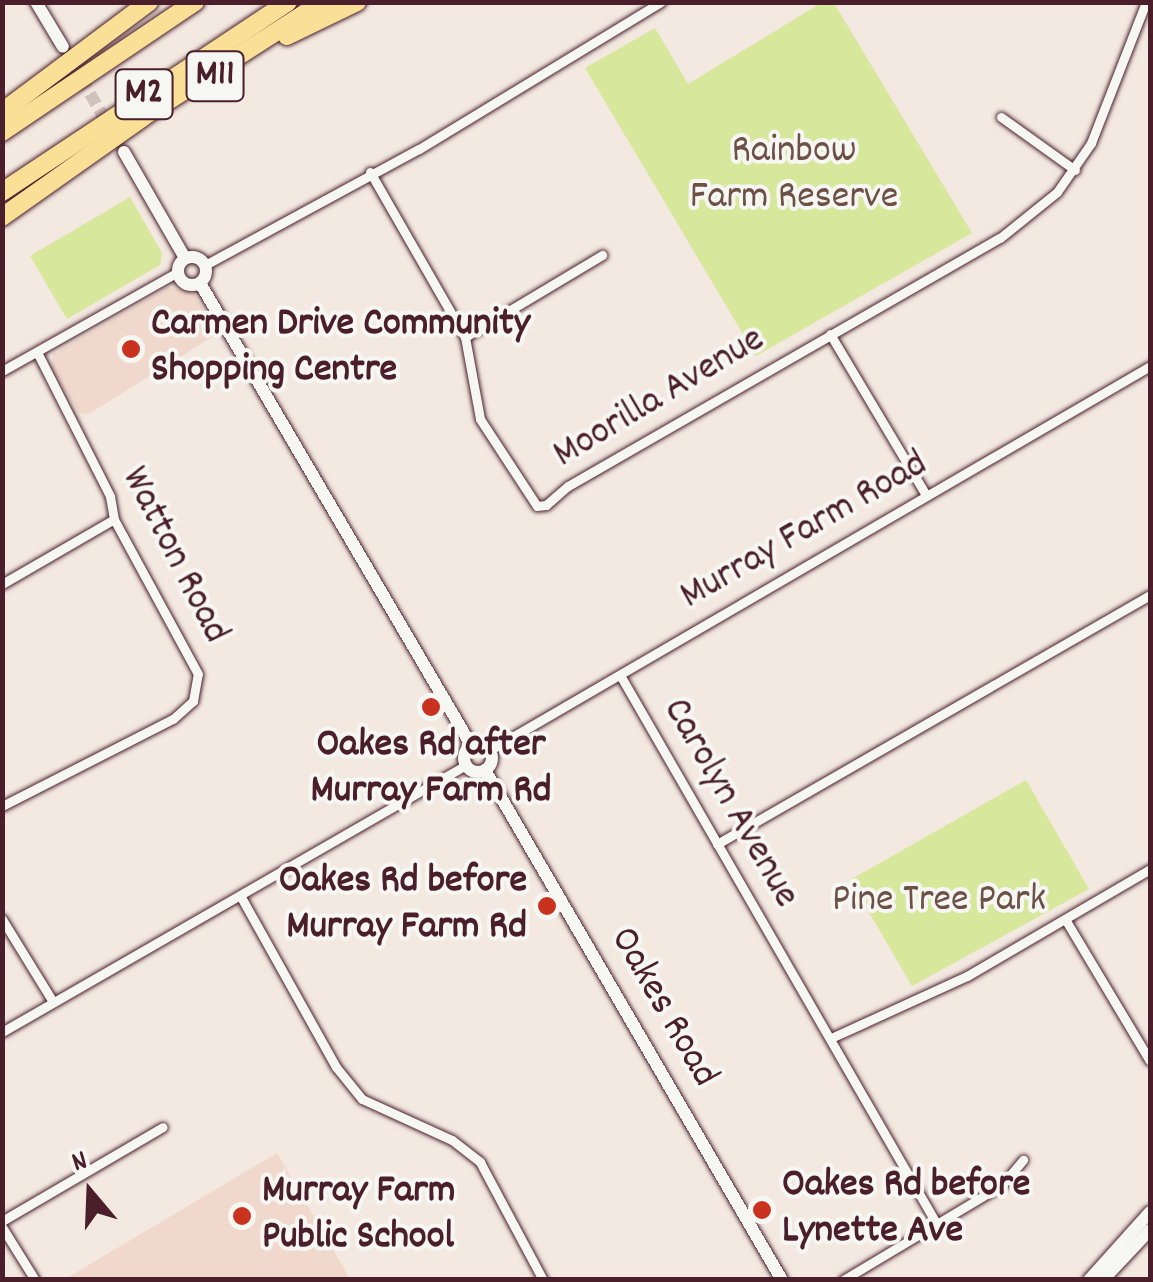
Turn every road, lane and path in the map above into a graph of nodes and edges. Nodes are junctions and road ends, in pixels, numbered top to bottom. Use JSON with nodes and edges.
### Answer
{"nodes":[{"id":1,"x":36,"y":2,"type":"edge"},
{"id":2,"x":150,"y":2,"type":"edge"},
{"id":3,"x":194,"y":2,"type":"edge"},
{"id":4,"x":288,"y":2,"type":"edge"},
{"id":5,"x":323,"y":2,"type":"edge"},
{"id":6,"x":357,"y":2,"type":"edge"},
{"id":7,"x":661,"y":2,"type":"edge"},
{"id":8,"x":1146,"y":2,"type":"edge"},
{"id":9,"x":63,"y":47,"type":"tunnel mouth"},
{"id":10,"x":2,"y":112,"type":"edge"},
{"id":11,"x":143,"y":117,"type":"junction"},
{"id":12,"x":1001,"y":117,"type":"dead end"},
{"id":13,"x":2,"y":132,"type":"edge"},
{"id":14,"x":124,"y":152,"type":"dead end"},
{"id":15,"x":1075,"y":170,"type":"junction"},
{"id":16,"x":370,"y":172,"type":"junction"},
{"id":17,"x":2,"y":192,"type":"edge"},
{"id":18,"x":2,"y":218,"type":"edge"},
{"id":19,"x":602,"y":255,"type":"dead end"},
{"id":20,"x":186,"y":258,"type":"junction"},
{"id":21,"x":205,"y":265,"type":"junction"},
{"id":22,"x":178,"y":272,"type":"junction"},
{"id":23,"x":200,"y":282,"type":"junction"},
{"id":24,"x":830,"y":334,"type":"junction"},
{"id":25,"x":464,"y":337,"type":"junction"},
{"id":26,"x":37,"y":352,"type":"junction"},
{"id":27,"x":1150,"y":366,"type":"edge"},
{"id":28,"x":2,"y":372,"type":"edge"},
{"id":29,"x":926,"y":496,"type":"junction"},
{"id":30,"x":114,"y":518,"type":"junction"},
{"id":31,"x":2,"y":584,"type":"edge"},
{"id":32,"x":1150,"y":596,"type":"edge"},
{"id":33,"x":620,"y":675,"type":"junction"},
{"id":34,"x":470,"y":745,"type":"junction"},
{"id":35,"x":490,"y":750,"type":"junction"},
{"id":36,"x":466,"y":765,"type":"junction"},
{"id":37,"x":486,"y":770,"type":"junction"},
{"id":38,"x":2,"y":806,"type":"edge"},
{"id":39,"x":717,"y":844,"type":"junction"},
{"id":40,"x":1150,"y":869,"type":"edge"},
{"id":41,"x":242,"y":898,"type":"junction"},
{"id":42,"x":2,"y":919,"type":"edge"},
{"id":43,"x":1064,"y":919,"type":"junction"},
{"id":44,"x":53,"y":1002,"type":"junction"},
{"id":45,"x":2,"y":1032,"type":"edge"},
{"id":46,"x":831,"y":1038,"type":"junction"},
{"id":47,"x":1150,"y":1061,"type":"edge"},
{"id":48,"x":163,"y":1127,"type":"dead end"},
{"id":49,"x":1023,"y":1160,"type":"dead end"},
{"id":50,"x":1150,"y":1212,"type":"edge"},
{"id":51,"x":936,"y":1223,"type":"junction"},
{"id":52,"x":2,"y":1224,"type":"edge"},
{"id":53,"x":1150,"y":1230,"type":"edge"},
{"id":54,"x":35,"y":1280,"type":"edge"},
{"id":55,"x":543,"y":1280,"type":"edge"},
{"id":56,"x":782,"y":1280,"type":"edge"},
{"id":57,"x":842,"y":1280,"type":"edge"},
{"id":58,"x":1089,"y":1280,"type":"edge"},
{"id":59,"x":1103,"y":1280,"type":"edge"}],
"edges":[{"from":1,"to":9,"type":"main road"},
{"from":2,"to":10,"type":"highway","number":"M2"},
{"from":3,"to":13,"type":"highway","number":"M2"},
{"from":4,"to":17,"type":"highway","number":"M2"},
{"from":5,"to":11,"type":"highway","number":"M2"},
{"from":6,"to":11,"type":"highway","number":"M11"},
{"from":7,"to":16,"type":"street"},
{"from":8,"to":15,"type":"street"},
{"from":11,"to":18,"type":"highway","number":"M2"},
{"from":12,"to":15,"type":"street"},
{"from":14,"to":20,"type":"main road"},
{"from":15,"to":24,"type":"street"},
{"from":16,"to":21,"type":"street"},
{"from":16,"to":25,"type":"street","name":"Moorilla Avenue"},
{"from":19,"to":25,"type":"street"},
{"from":20,"to":21,"type":"main road"},
{"from":20,"to":22,"type":"main road"},
{"from":21,"to":23,"type":"main road"},
{"from":22,"to":23,"type":"main road"},
{"from":22,"to":26,"type":"street"},
{"from":23,"to":34,"type":"main road"},
{"from":24,"to":25,"type":"street","name":"Moorilla Avenue"},
{"from":24,"to":29,"type":"street"},
{"from":26,"to":28,"type":"street"},
{"from":26,"to":30,"type":"street","name":"Watton Road"},
{"from":27,"to":29,"type":"street","name":"Murray Farm Road"},
{"from":29,"to":33,"type":"street","name":"Murray Farm Road"},
{"from":30,"to":31,"type":"street"},
{"from":30,"to":38,"type":"street","name":"Watton Road"},
{"from":32,"to":39,"type":"street"},
{"from":33,"to":35,"type":"street","name":"Murray Farm Road"},
{"from":33,"to":39,"type":"street","name":"Carolyn Avenue"},
{"from":34,"to":35,"type":"main road"},
{"from":34,"to":36,"type":"main road"},
{"from":35,"to":37,"type":"main road"},
{"from":36,"to":37,"type":"main road"},
{"from":36,"to":41,"type":"street"},
{"from":37,"to":56,"type":"main road","name":"Oakes Road"},
{"from":39,"to":46,"type":"street","name":"Carolyn Avenue"},
{"from":40,"to":43,"type":"street"},
{"from":41,"to":44,"type":"street"},
{"from":41,"to":55,"type":"street"},
{"from":42,"to":44,"type":"street"},
{"from":43,"to":46,"type":"street"},
{"from":43,"to":47,"type":"street"},
{"from":44,"to":45,"type":"street"},
{"from":46,"to":51,"type":"street","name":"Carolyn Avenue"},
{"from":48,"to":52,"type":"street"},
{"from":49,"to":51,"type":"street"},
{"from":50,"to":58,"type":"main road"},
{"from":51,"to":57,"type":"street"},
{"from":52,"to":54,"type":"street"},
{"from":53,"to":59,"type":"main road"}]}
